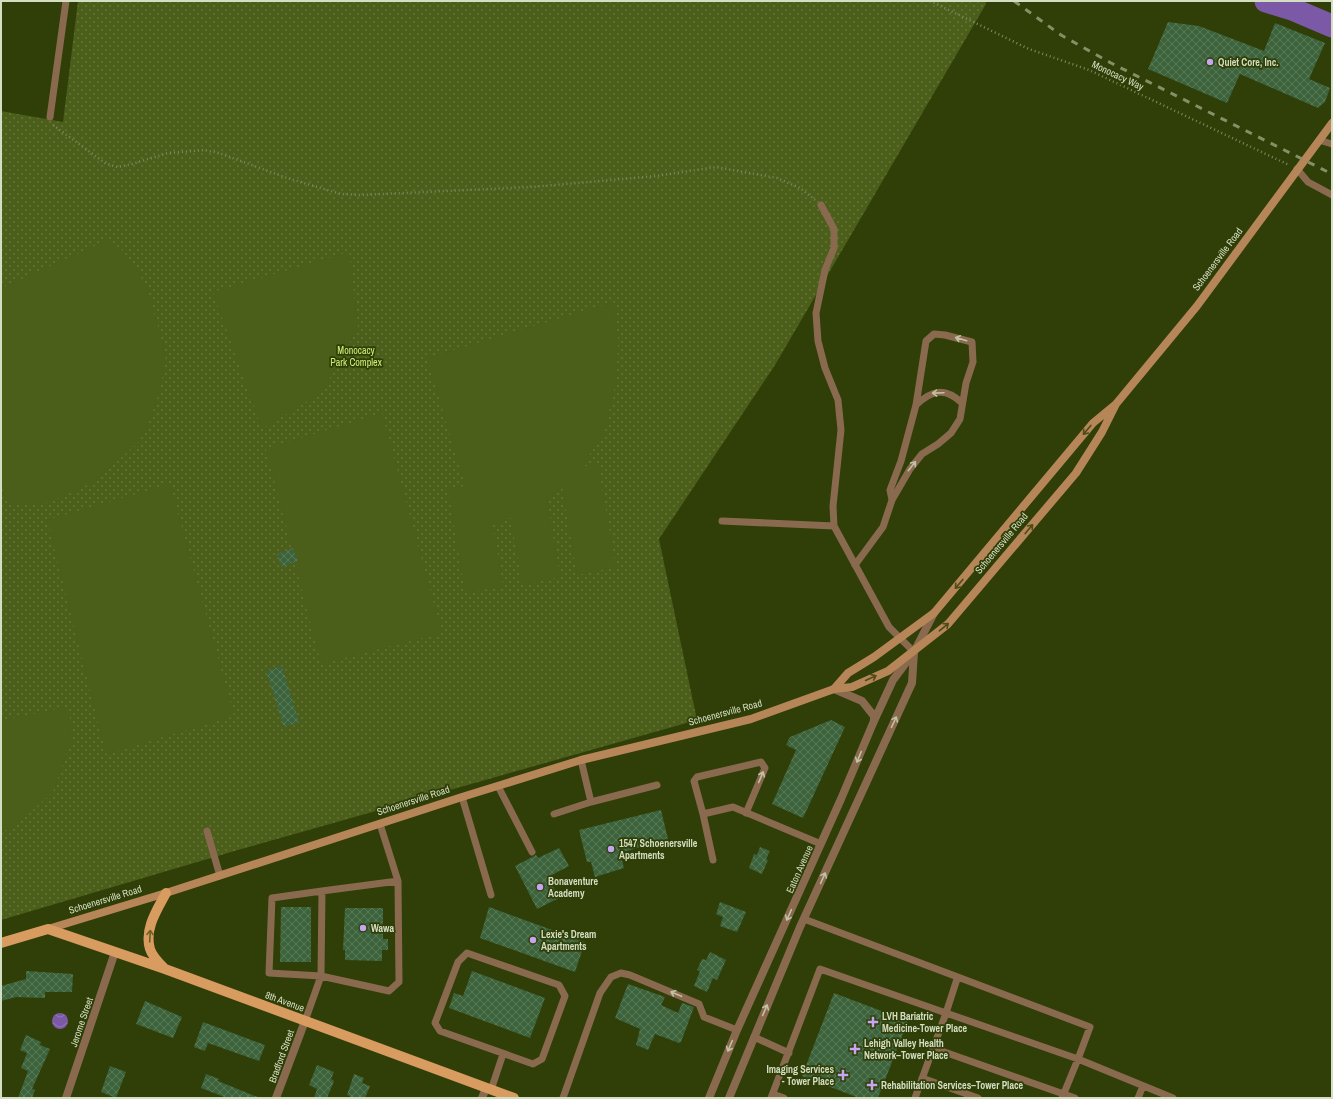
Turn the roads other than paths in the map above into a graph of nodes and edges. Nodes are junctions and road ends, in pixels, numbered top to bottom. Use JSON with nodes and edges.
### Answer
{"nodes":[{"id":1,"x":66,"y":1,"type":"edge"},
{"id":2,"x":50,"y":117,"type":"road end"},
{"id":3,"x":1332,"y":123,"type":"edge"},
{"id":4,"x":1319,"y":140,"type":"junction"},
{"id":5,"x":1332,"y":144,"type":"edge"},
{"id":6,"x":1298,"y":169,"type":"junction"},
{"id":7,"x":1332,"y":195,"type":"edge"},
{"id":8,"x":821,"y":205,"type":"road end"},
{"id":9,"x":962,"y":403,"type":"junction"},
{"id":10,"x":1116,"y":404,"type":"junction"},
{"id":11,"x":916,"y":405,"type":"junction"},
{"id":12,"x":892,"y":500,"type":"junction"},
{"id":13,"x":722,"y":521,"type":"dead end"},
{"id":14,"x":834,"y":526,"type":"junction"},
{"id":15,"x":855,"y":566,"type":"junction"},
{"id":16,"x":934,"y":613,"type":"junction"},
{"id":17,"x":901,"y":637,"type":"junction"},
{"id":18,"x":914,"y":652,"type":"junction"},
{"id":19,"x":834,"y":689,"type":"junction"},
{"id":20,"x":874,"y":721,"type":"junction"},
{"id":21,"x":581,"y":760,"type":"junction"},
{"id":22,"x":658,"y":785,"type":"dead end"},
{"id":23,"x":498,"y":786,"type":"junction"},
{"id":24,"x":462,"y":797,"type":"junction"},
{"id":25,"x":591,"y":802,"type":"junction"},
{"id":26,"x":746,"y":813,"type":"junction"},
{"id":27,"x":554,"y":814,"type":"dead end"},
{"id":28,"x":703,"y":814,"type":"junction"},
{"id":29,"x":380,"y":824,"type":"junction"},
{"id":30,"x":207,"y":831,"type":"dead end"},
{"id":31,"x":821,"y":844,"type":"junction"},
{"id":32,"x":532,"y":852,"type":"dead end"},
{"id":33,"x":713,"y":860,"type":"dead end"},
{"id":34,"x":220,"y":876,"type":"junction"},
{"id":35,"x":398,"y":881,"type":"junction"},
{"id":36,"x":322,"y":890,"type":"junction"},
{"id":37,"x":166,"y":893,"type":"junction"},
{"id":38,"x":491,"y":895,"type":"dead end"},
{"id":39,"x":804,"y":919,"type":"junction"},
{"id":40,"x":48,"y":929,"type":"junction"},
{"id":41,"x":1,"y":942,"type":"edge"},
{"id":42,"x":115,"y":952,"type":"junction"},
{"id":43,"x":165,"y":970,"type":"junction"},
{"id":44,"x":321,"y":976,"type":"junction"},
{"id":45,"x":957,"y":979,"type":"junction"},
{"id":46,"x":946,"y":1013,"type":"junction"},
{"id":47,"x":305,"y":1021,"type":"junction"},
{"id":48,"x":737,"y":1030,"type":"junction"},
{"id":49,"x":754,"y":1037,"type":"junction"},
{"id":50,"x":933,"y":1048,"type":"junction"},
{"id":51,"x":789,"y":1053,"type":"junction"},
{"id":52,"x":503,"y":1054,"type":"junction"},
{"id":53,"x":1078,"y":1059,"type":"junction"},
{"id":54,"x":922,"y":1078,"type":"junction"},
{"id":55,"x":1143,"y":1086,"type":"junction"},
{"id":56,"x":488,"y":1089,"type":"junction"},
{"id":57,"x":772,"y":1096,"type":"edge"},
{"id":58,"x":1063,"y":1096,"type":"edge"},
{"id":59,"x":66,"y":1098,"type":"edge"},
{"id":60,"x":276,"y":1098,"type":"edge"},
{"id":61,"x":482,"y":1098,"type":"edge"},
{"id":62,"x":514,"y":1098,"type":"edge"},
{"id":63,"x":563,"y":1098,"type":"edge"},
{"id":64,"x":709,"y":1098,"type":"edge"},
{"id":65,"x":728,"y":1098,"type":"edge"},
{"id":66,"x":784,"y":1098,"type":"edge"},
{"id":67,"x":915,"y":1098,"type":"edge"},
{"id":68,"x":978,"y":1098,"type":"edge"},
{"id":69,"x":1075,"y":1098,"type":"edge"},
{"id":70,"x":1138,"y":1098,"type":"edge"},
{"id":71,"x":1173,"y":1098,"type":"edge"}],
"edges":[{"from":1,"to":2,"type":"lane"},
{"from":3,"to":4,"type":"main road","name":"Schoenersville Road"},
{"from":4,"to":5,"type":"lane"},
{"from":4,"to":6,"type":"main road","name":"Schoenersville Road"},
{"from":6,"to":7,"type":"lane"},
{"from":6,"to":10,"type":"main road","name":"Schoenersville Road"},
{"from":8,"to":14,"type":"lane"},
{"from":9,"to":11,"type":"lane","one_way":true},
{"from":9,"to":11,"type":"lane","one_way":true},
{"from":12,"to":9,"type":"lane","one_way":true},
{"from":10,"to":16,"type":"main road","name":"Schoenersville Road","one_way":true},
{"from":18,"to":10,"type":"main road","name":"Schoenersville Road","one_way":true},
{"from":11,"to":12,"type":"lane"},
{"from":12,"to":15,"type":"lane"},
{"from":13,"to":14,"type":"lane"},
{"from":14,"to":15,"type":"lane"},
{"from":15,"to":17,"type":"lane"},
{"from":16,"to":17,"type":"main road","name":"Schoenersville Road"},
{"from":16,"to":18,"type":"street","name":"Eaton Avenue"},
{"from":17,"to":18,"type":"lane"},
{"from":17,"to":19,"type":"main road","name":"Schoenersville Road"},
{"from":19,"to":18,"type":"main road","name":"Schoenersville Road","one_way":true},
{"from":18,"to":20,"type":"street","name":"Eaton Avenue"},
{"from":39,"to":18,"type":"street","name":"Eaton Avenue","one_way":true},
{"from":19,"to":20,"type":"street"},
{"from":19,"to":21,"type":"main road","name":"Schoenersville Road"},
{"from":20,"to":31,"type":"street","name":"Eaton Avenue","one_way":true},
{"from":21,"to":23,"type":"main road","name":"Schoenersville Road"},
{"from":21,"to":25,"type":"lane"},
{"from":22,"to":25,"type":"lane"},
{"from":23,"to":24,"type":"main road","name":"Schoenersville Road"},
{"from":23,"to":32,"type":"lane"},
{"from":24,"to":29,"type":"main road","name":"Schoenersville Road"},
{"from":24,"to":38,"type":"lane"},
{"from":25,"to":27,"type":"lane"},
{"from":26,"to":28,"type":"lane"},
{"from":26,"to":28,"type":"lane","one_way":true},
{"from":26,"to":31,"type":"lane"},
{"from":28,"to":33,"type":"lane"},
{"from":29,"to":34,"type":"main road","name":"Schoenersville Road"},
{"from":29,"to":35,"type":"lane"},
{"from":30,"to":34,"type":"lane"},
{"from":31,"to":48,"type":"street","name":"Eaton Avenue","one_way":true},
{"from":34,"to":37,"type":"main road","name":"Schoenersville Road"},
{"from":35,"to":36,"type":"lane"},
{"from":35,"to":44,"type":"lane"},
{"from":36,"to":44,"type":"lane"},
{"from":36,"to":44,"type":"lane"},
{"from":37,"to":40,"type":"main road","name":"Schoenersville Road"},
{"from":43,"to":37,"type":"main road","one_way":true},
{"from":39,"to":45,"type":"lane"},
{"from":49,"to":39,"type":"street","name":"Eaton Avenue","one_way":true},
{"from":40,"to":41,"type":"main road","name":"Schoenersville Road"},
{"from":40,"to":42,"type":"main road","name":"8th Avenue"},
{"from":42,"to":43,"type":"main road","name":"8th Avenue"},
{"from":42,"to":59,"type":"street","name":"Jerome Street"},
{"from":43,"to":47,"type":"main road","name":"8th Avenue"},
{"from":44,"to":47,"type":"lane"},
{"from":45,"to":46,"type":"lane"},
{"from":45,"to":53,"type":"lane"},
{"from":46,"to":50,"type":"lane"},
{"from":46,"to":51,"type":"lane"},
{"from":46,"to":53,"type":"lane"},
{"from":47,"to":56,"type":"main road","name":"8th Avenue"},
{"from":47,"to":60,"type":"street","name":"Bradford Street"},
{"from":48,"to":63,"type":"lane","one_way":true},
{"from":48,"to":64,"type":"street","name":"Eaton Avenue","one_way":true},
{"from":49,"to":51,"type":"lane"},
{"from":49,"to":65,"type":"street","name":"Eaton Avenue"},
{"from":50,"to":54,"type":"lane"},
{"from":50,"to":58,"type":"lane"},
{"from":51,"to":57,"type":"lane"},
{"from":52,"to":52,"type":"lane"},
{"from":52,"to":56,"type":"lane"},
{"from":53,"to":55,"type":"lane"},
{"from":53,"to":58,"type":"lane"},
{"from":54,"to":67,"type":"lane"},
{"from":54,"to":68,"type":"lane"},
{"from":55,"to":70,"type":"lane"},
{"from":55,"to":71,"type":"lane"},
{"from":56,"to":61,"type":"street"},
{"from":56,"to":62,"type":"main road","name":"8th Avenue"},
{"from":57,"to":66,"type":"lane"},
{"from":58,"to":69,"type":"lane"}]}
